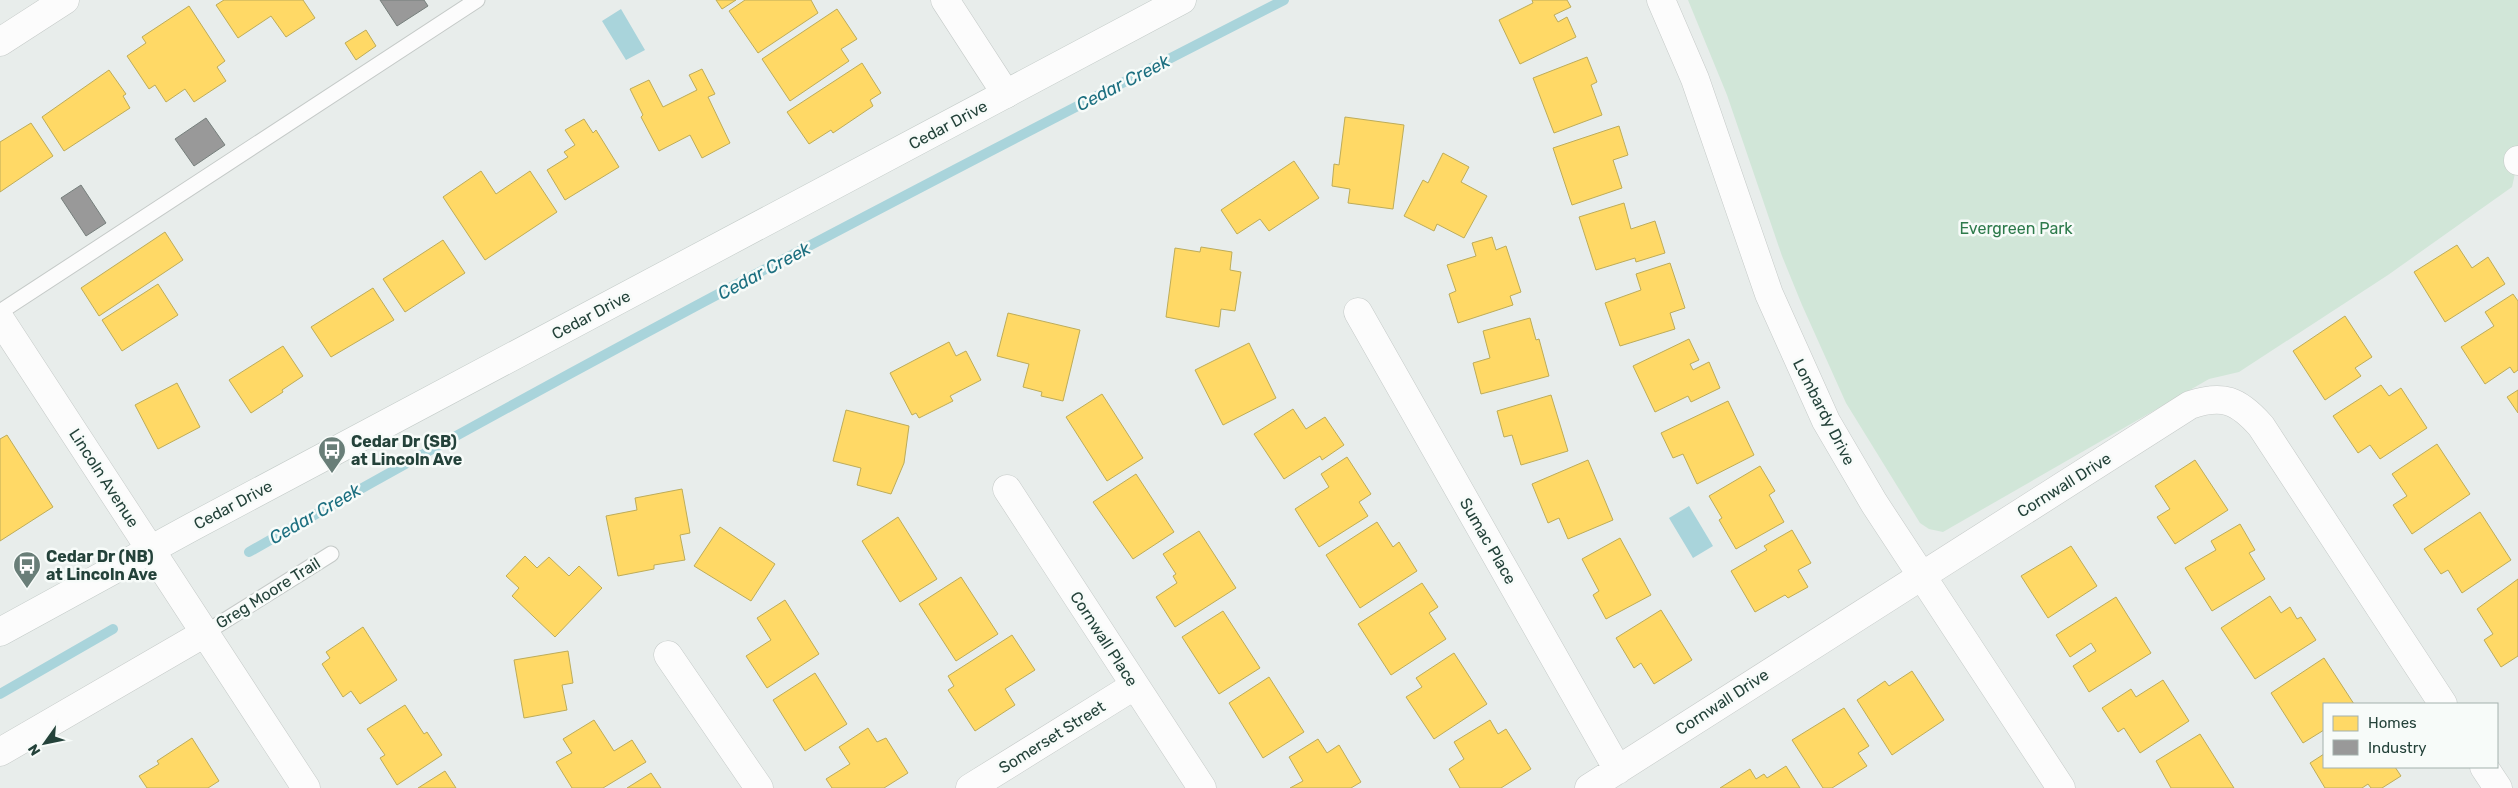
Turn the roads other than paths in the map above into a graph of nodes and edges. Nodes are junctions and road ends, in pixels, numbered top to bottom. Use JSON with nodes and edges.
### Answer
{"nodes":[{"id":1,"x":65,"y":0,"type":"edge"},
{"id":2,"x":477,"y":0,"type":"edge"},
{"id":3,"x":945,"y":0,"type":"edge"},
{"id":4,"x":1182,"y":0,"type":"edge"},
{"id":5,"x":1661,"y":0,"type":"edge"},
{"id":6,"x":0,"y":42,"type":"edge"},
{"id":7,"x":1006,"y":94,"type":"junction"},
{"id":8,"x":0,"y":312,"type":"edge"},
{"id":9,"x":1358,"y":312,"type":"dead end"},
{"id":10,"x":0,"y":319,"type":"edge"},
{"id":11,"x":1006,"y":488,"type":"dead end"},
{"id":12,"x":151,"y":550,"type":"junction"},
{"id":13,"x":331,"y":554,"type":"dead end"},
{"id":14,"x":1920,"y":576,"type":"junction"},
{"id":15,"x":0,"y":632,"type":"edge"},
{"id":16,"x":205,"y":633,"type":"junction"},
{"id":17,"x":668,"y":655,"type":"dead end"},
{"id":18,"x":1134,"y":686,"type":"junction"},
{"id":19,"x":2442,"y":703,"type":"edge"},
{"id":20,"x":0,"y":752,"type":"edge"},
{"id":21,"x":2485,"y":768,"type":"edge"},
{"id":22,"x":1618,"y":770,"type":"junction"},
{"id":23,"x":306,"y":788,"type":"edge"},
{"id":24,"x":759,"y":788,"type":"edge"},
{"id":25,"x":970,"y":788,"type":"edge"},
{"id":26,"x":1202,"y":788,"type":"edge"},
{"id":27,"x":1589,"y":788,"type":"edge"},
{"id":28,"x":2061,"y":788,"type":"edge"},
{"id":29,"x":2498,"y":788,"type":"edge"}],
"edges":[{"from":1,"to":6,"type":"street"},
{"from":2,"to":8,"type":"lane"},
{"from":3,"to":7,"type":"street"},
{"from":4,"to":7,"type":"street","name":"Cedar Drive"},
{"from":5,"to":14,"type":"street","name":"Lombardy Drive"},
{"from":7,"to":12,"type":"street","name":"Cedar Drive"},
{"from":9,"to":22,"type":"street","name":"Sumac Place"},
{"from":10,"to":12,"type":"street","name":"Lincoln Avenue"},
{"from":11,"to":18,"type":"street","name":"Cornwall Place"},
{"from":12,"to":15,"type":"street","name":"Cedar Drive"},
{"from":12,"to":16,"type":"street","name":"Lincoln Avenue"},
{"from":13,"to":16,"type":"lane","name":"Greg Moore Trail"},
{"from":14,"to":19,"type":"street","name":"Cornwall Drive"},
{"from":14,"to":22,"type":"street","name":"Cornwall Drive"},
{"from":14,"to":28,"type":"street","name":"Lombardy Drive"},
{"from":16,"to":20,"type":"street"},
{"from":16,"to":23,"type":"street","name":"Lincoln Avenue"},
{"from":17,"to":24,"type":"street"},
{"from":18,"to":25,"type":"street","name":"Somerset Street"},
{"from":18,"to":26,"type":"street","name":"Cornwall Place"},
{"from":21,"to":29,"type":"street"},
{"from":22,"to":27,"type":"street","name":"Cornwall Drive"}]}
